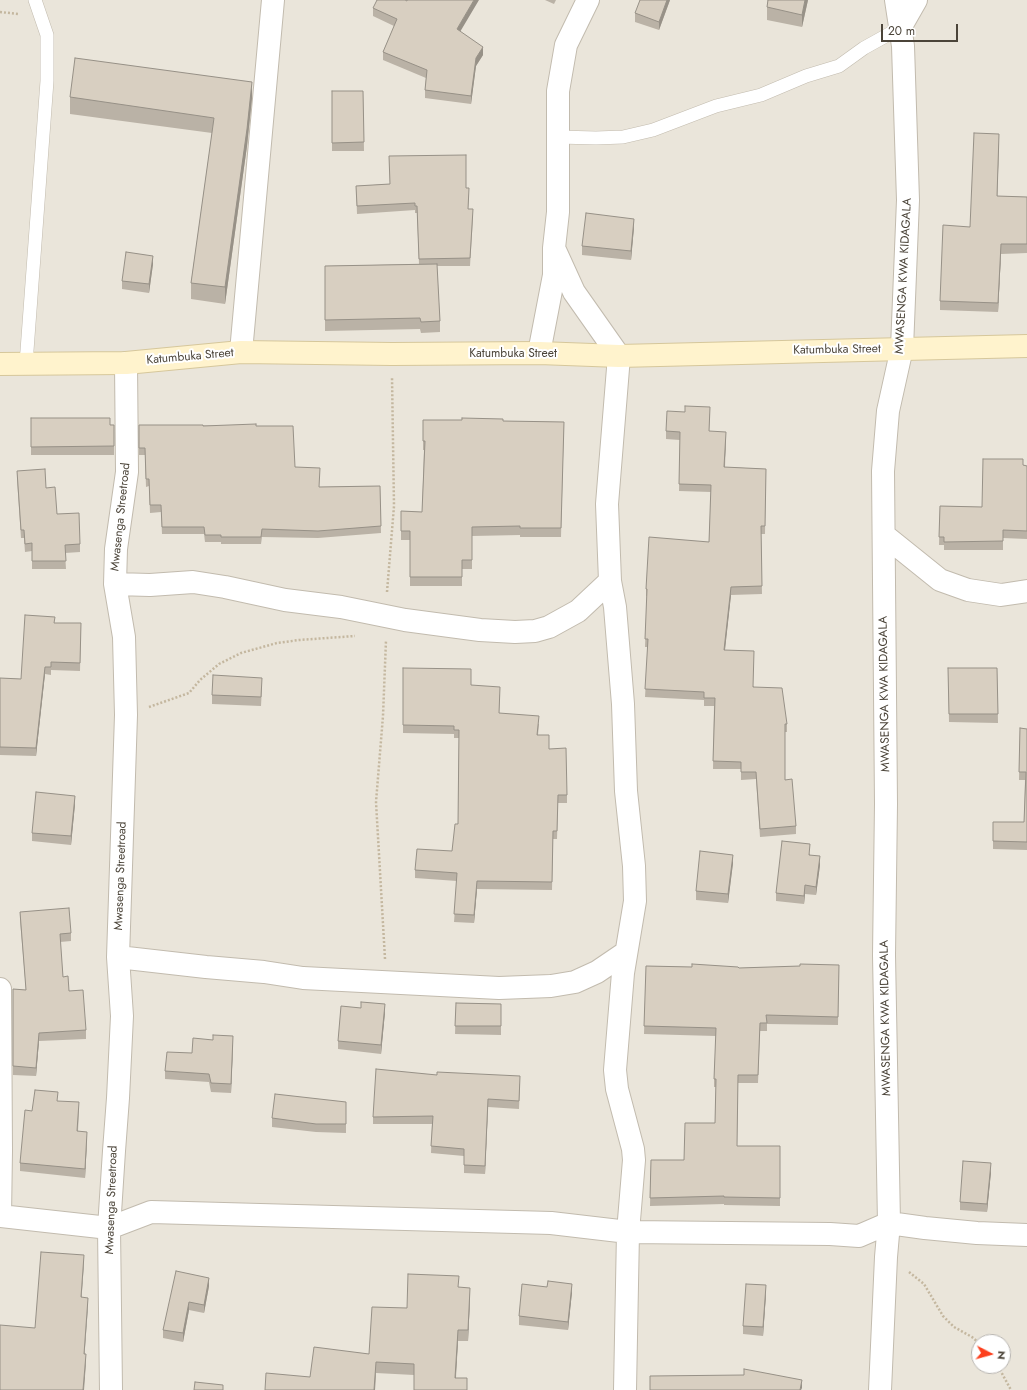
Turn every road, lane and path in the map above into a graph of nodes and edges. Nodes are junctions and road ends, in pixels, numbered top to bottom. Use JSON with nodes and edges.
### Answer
{"nodes":[{"id":1,"x":35,"y":0,"type":"edge"},
{"id":2,"x":273,"y":0,"type":"edge"},
{"id":3,"x":588,"y":0,"type":"edge"},
{"id":4,"x":896,"y":0,"type":"edge"},
{"id":5,"x":916,"y":0,"type":"edge"},
{"id":6,"x":900,"y":28,"type":"junction"},
{"id":7,"x":558,"y":137,"type":"junction"},
{"id":8,"x":554,"y":248,"type":"junction"},
{"id":9,"x":1027,"y":346,"type":"edge"},
{"id":10,"x":902,"y":348,"type":"junction"},
{"id":11,"x":241,"y":352,"type":"junction"},
{"id":12,"x":539,"y":353,"type":"junction"},
{"id":13,"x":392,"y":354,"type":"junction"},
{"id":14,"x":619,"y":356,"type":"junction"},
{"id":15,"x":126,"y":363,"type":"junction"},
{"id":16,"x":0,"y":364,"type":"edge"},
{"id":17,"x":26,"y":364,"type":"junction"},
{"id":18,"x":884,"y":535,"type":"junction"},
{"id":19,"x":610,"y":581,"type":"junction"},
{"id":20,"x":115,"y":584,"type":"junction"},
{"id":21,"x":1027,"y":591,"type":"edge"},
{"id":22,"x":385,"y":616,"type":"junction"},
{"id":23,"x":357,"y":636,"type":"dead end"},
{"id":24,"x":386,"y":638,"type":"dead end"},
{"id":25,"x":126,"y":715,"type":"junction"},
{"id":26,"x":625,"y":953,"type":"junction"},
{"id":27,"x":118,"y":957,"type":"junction"},
{"id":28,"x":386,"y":982,"type":"junction"},
{"id":29,"x":0,"y":989,"type":"edge"},
{"id":30,"x":0,"y":1216,"type":"edge"},
{"id":31,"x":889,"y":1223,"type":"junction"},
{"id":32,"x":110,"y":1228,"type":"junction"},
{"id":33,"x":628,"y":1232,"type":"junction"},
{"id":34,"x":1027,"y":1235,"type":"edge"},
{"id":35,"x":886,"y":1257,"type":"junction"},
{"id":36,"x":971,"y":1336,"type":"edge"},
{"id":37,"x":1002,"y":1374,"type":"edge"},
{"id":38,"x":111,"y":1390,"type":"edge"},
{"id":39,"x":625,"y":1390,"type":"edge"},
{"id":40,"x":880,"y":1390,"type":"edge"},
{"id":41,"x":1011,"y":1390,"type":"edge"}],
"edges":[{"from":1,"to":17,"type":"lane"},
{"from":2,"to":11,"type":"street"},
{"from":3,"to":7,"type":"street"},
{"from":4,"to":6,"type":"street","name":"MWASENGA KWA KIDAGALA"},
{"from":5,"to":6,"type":"street"},
{"from":6,"to":7,"type":"lane"},
{"from":6,"to":10,"type":"street","name":"MWASENGA KWA KIDAGALA"},
{"from":7,"to":8,"type":"street"},
{"from":8,"to":12,"type":"street"},
{"from":8,"to":14,"type":"street"},
{"from":9,"to":10,"type":"main road","name":"Katumbuka Street"},
{"from":10,"to":14,"type":"main road","name":"Katumbuka Street"},
{"from":10,"to":18,"type":"street","name":"MWASENGA KWA KIDAGALA"},
{"from":11,"to":13,"type":"main road","name":"Katumbuka Street"},
{"from":11,"to":15,"type":"main road","name":"Katumbuka Street"},
{"from":12,"to":13,"type":"main road","name":"Katumbuka Street"},
{"from":12,"to":14,"type":"main road","name":"Katumbuka Street"},
{"from":13,"to":22,"type":"path"},
{"from":14,"to":19,"type":"street"},
{"from":15,"to":17,"type":"main road","name":"Katumbuka Street"},
{"from":15,"to":20,"type":"street","name":"Mwasenga Streetroad"},
{"from":16,"to":17,"type":"main road","name":"Katumbuka Street"},
{"from":18,"to":21,"type":"street"},
{"from":18,"to":31,"type":"street","name":"MWASENGA KWA KIDAGALA"},
{"from":19,"to":22,"type":"street"},
{"from":19,"to":26,"type":"street"},
{"from":20,"to":22,"type":"street"},
{"from":20,"to":25,"type":"street","name":"Mwasenga Streetroad"},
{"from":23,"to":25,"type":"path"},
{"from":24,"to":28,"type":"path"},
{"from":25,"to":27,"type":"street","name":"Mwasenga Streetroad"},
{"from":26,"to":28,"type":"street"},
{"from":26,"to":33,"type":"street"},
{"from":27,"to":28,"type":"street"},
{"from":27,"to":32,"type":"street","name":"Mwasenga Streetroad"},
{"from":29,"to":30,"type":"street"},
{"from":30,"to":32,"type":"street"},
{"from":31,"to":33,"type":"street"},
{"from":31,"to":34,"type":"street"},
{"from":31,"to":35,"type":"street","name":"MWASENGA KWA KIDAGALA"},
{"from":32,"to":33,"type":"street"},
{"from":32,"to":38,"type":"street","name":"Mwasenga Streetroad"},
{"from":33,"to":39,"type":"street"},
{"from":35,"to":36,"type":"path"},
{"from":35,"to":40,"type":"street","name":"MWASENGA KWA KIDAGALA"},
{"from":37,"to":41,"type":"path"}]}
